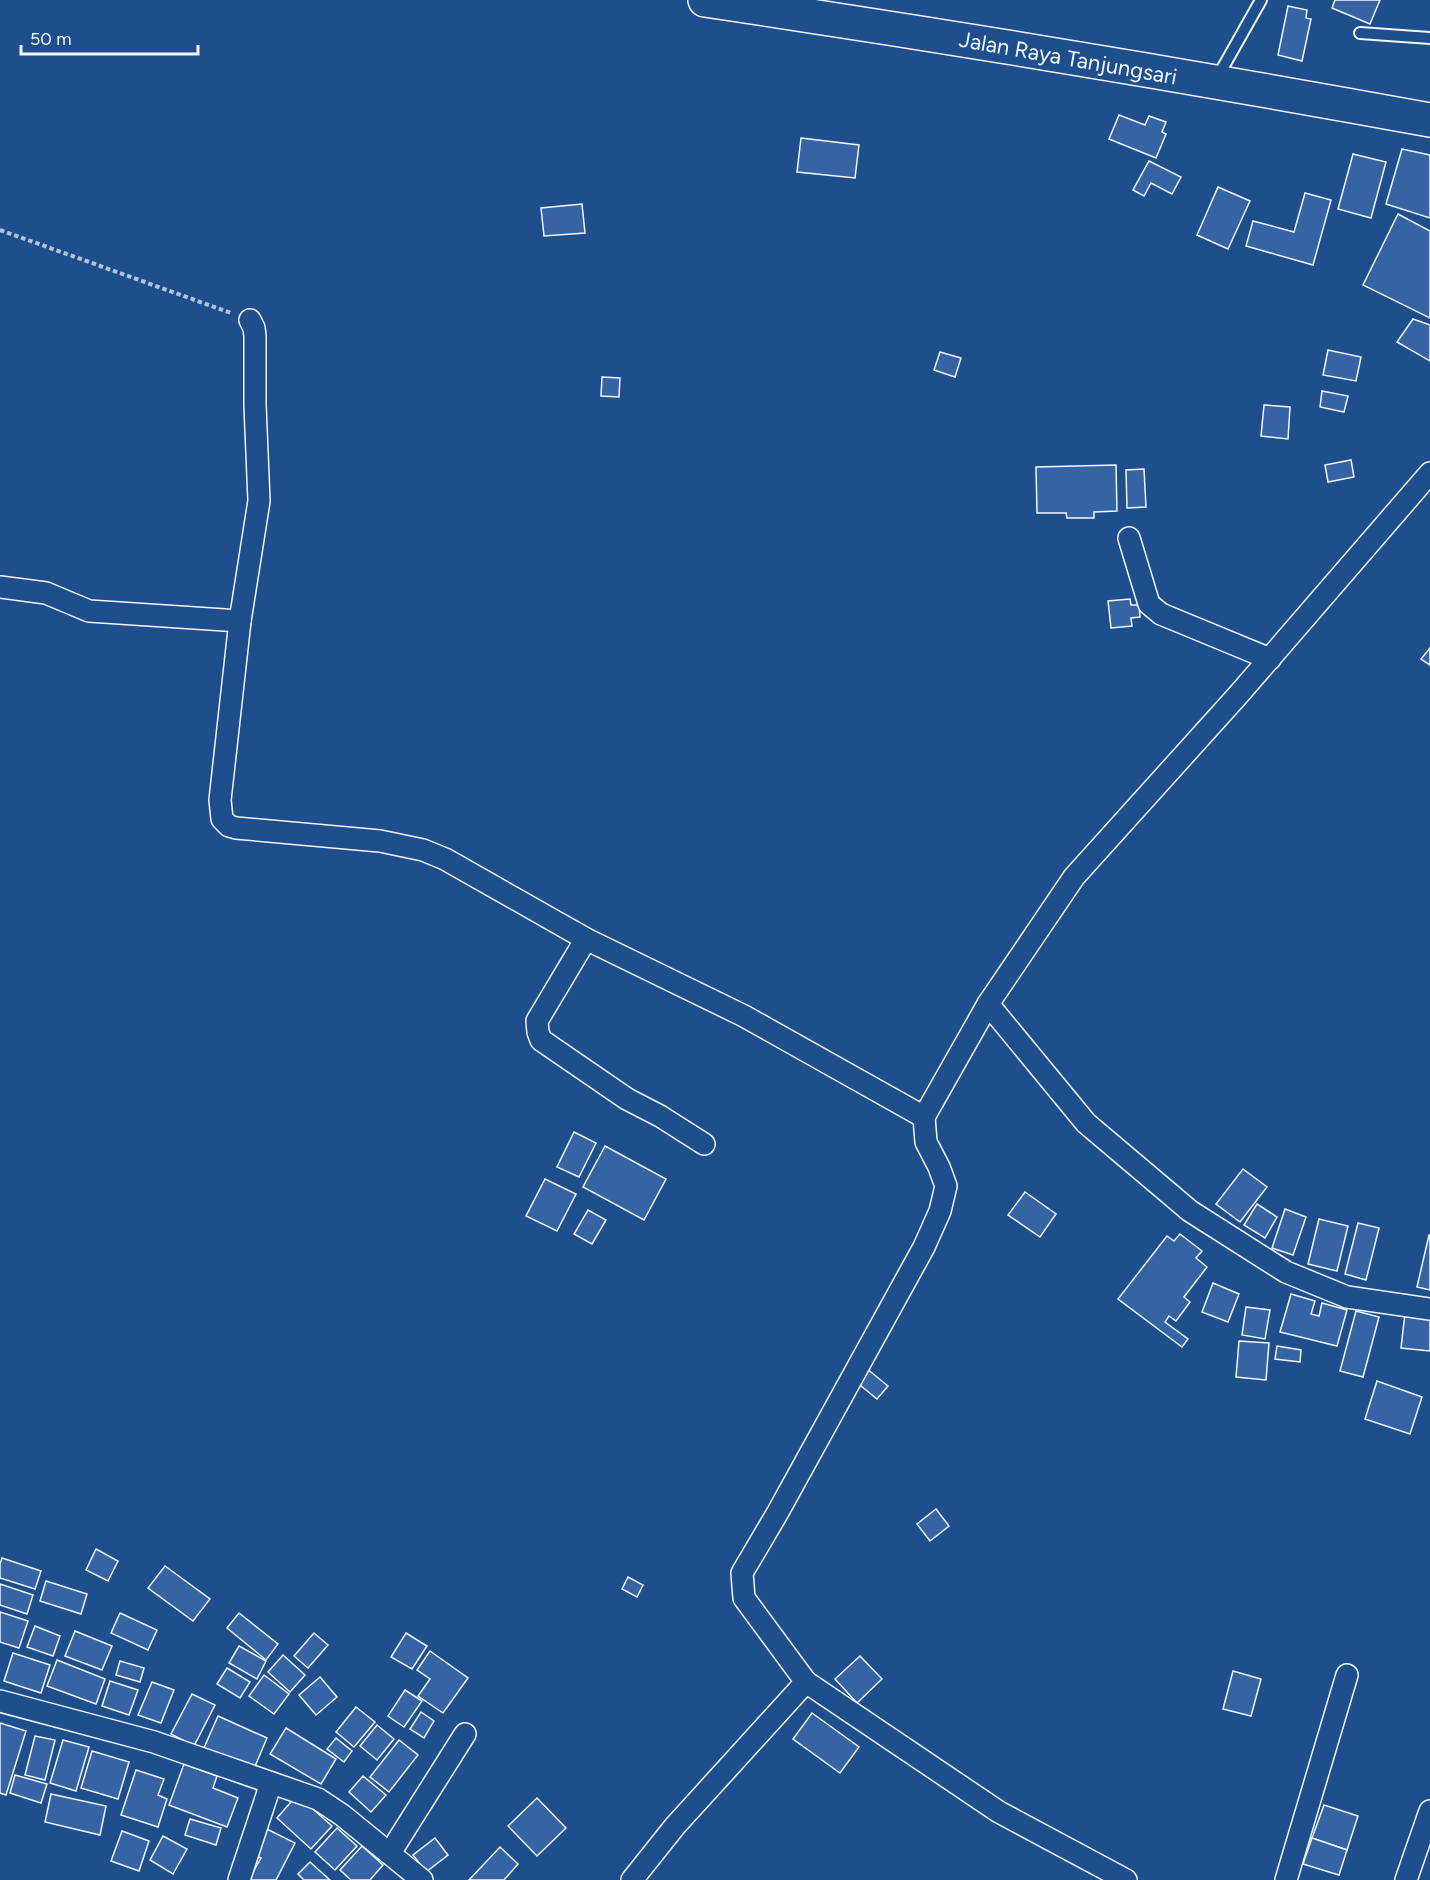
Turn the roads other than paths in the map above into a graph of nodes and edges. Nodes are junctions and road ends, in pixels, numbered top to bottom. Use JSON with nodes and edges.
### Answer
{"nodes":[{"id":1,"x":705,"y":0,"type":"edge"},
{"id":2,"x":1261,"y":0,"type":"edge"},
{"id":3,"x":1360,"y":33,"type":"dead end"},
{"id":4,"x":1430,"y":38,"type":"edge"},
{"id":5,"x":1214,"y":83,"type":"junction"},
{"id":6,"x":1430,"y":120,"type":"edge"},
{"id":7,"x":250,"y":320,"type":"road end"},
{"id":8,"x":1430,"y":473,"type":"edge"},
{"id":9,"x":1129,"y":538,"type":"dead end"},
{"id":10,"x":0,"y":587,"type":"edge"},
{"id":11,"x":240,"y":621,"type":"junction"},
{"id":12,"x":1270,"y":659,"type":"junction"},
{"id":13,"x":586,"y":939,"type":"junction"},
{"id":14,"x":988,"y":1004,"type":"junction"},
{"id":15,"x":924,"y":1117,"type":"junction"},
{"id":16,"x":704,"y":1144,"type":"dead end"},
{"id":17,"x":1430,"y":1309,"type":"edge"},
{"id":18,"x":1347,"y":1676,"type":"dead end"},
{"id":19,"x":806,"y":1682,"type":"junction"},
{"id":20,"x":0,"y":1701,"type":"edge"},
{"id":21,"x":465,"y":1734,"type":"dead end"},
{"id":22,"x":271,"y":1782,"type":"junction"},
{"id":23,"x":1430,"y":1811,"type":"edge"},
{"id":24,"x":390,"y":1853,"type":"junction"},
{"id":25,"x":239,"y":1880,"type":"edge"},
{"id":26,"x":422,"y":1880,"type":"edge"},
{"id":27,"x":632,"y":1880,"type":"edge"},
{"id":28,"x":1126,"y":1880,"type":"edge"},
{"id":29,"x":1286,"y":1880,"type":"edge"},
{"id":30,"x":1407,"y":1880,"type":"edge"}],
"edges":[{"from":1,"to":5,"type":"highway","name":"Jalan Raya Tanjungsari"},
{"from":2,"to":5,"type":"lane"},
{"from":3,"to":4,"type":"lane"},
{"from":5,"to":6,"type":"highway","name":"Jalan Raya Tanjungsari"},
{"from":7,"to":11,"type":"street"},
{"from":8,"to":12,"type":"street"},
{"from":9,"to":12,"type":"street"},
{"from":10,"to":11,"type":"street"},
{"from":11,"to":13,"type":"street"},
{"from":12,"to":14,"type":"street"},
{"from":13,"to":15,"type":"street"},
{"from":13,"to":16,"type":"street"},
{"from":14,"to":15,"type":"street"},
{"from":14,"to":17,"type":"street"},
{"from":15,"to":19,"type":"street"},
{"from":18,"to":29,"type":"street"},
{"from":19,"to":27,"type":"street"},
{"from":19,"to":28,"type":"street"},
{"from":20,"to":22,"type":"street"},
{"from":21,"to":24,"type":"street"},
{"from":22,"to":24,"type":"street"},
{"from":22,"to":25,"type":"street"},
{"from":23,"to":30,"type":"street"},
{"from":24,"to":26,"type":"street"}]}
